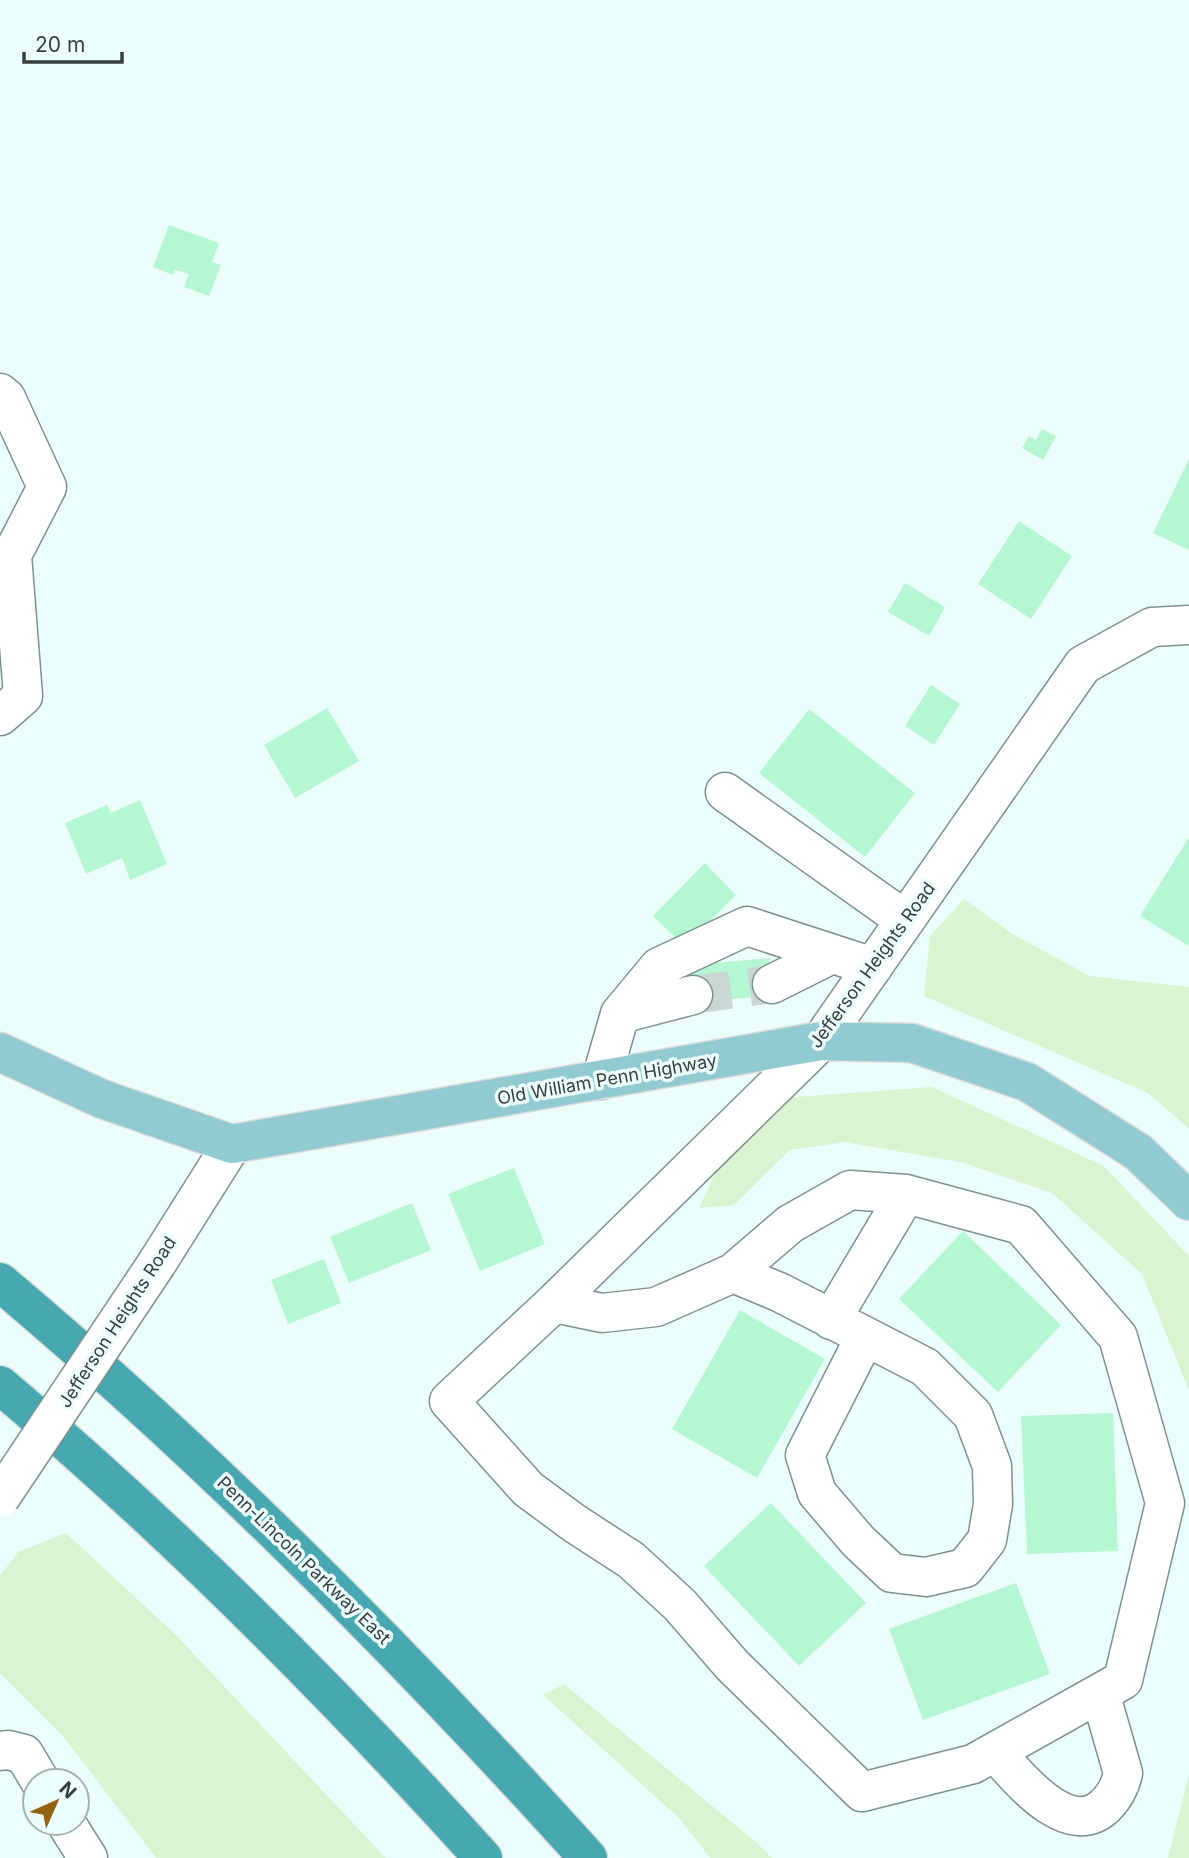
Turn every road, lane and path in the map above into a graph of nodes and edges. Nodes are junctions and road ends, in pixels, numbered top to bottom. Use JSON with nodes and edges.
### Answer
{"nodes":[{"id":1,"x":0,"y":393,"type":"edge"},
{"id":2,"x":1189,"y":625,"type":"edge"},
{"id":3,"x":0,"y":716,"type":"edge"},
{"id":4,"x":725,"y":792,"type":"dead end"},
{"id":5,"x":905,"y":920,"type":"junction"},
{"id":6,"x":832,"y":954,"type":"junction"},
{"id":7,"x":873,"y":967,"type":"junction"},
{"id":8,"x":772,"y":984,"type":"tunnel mouth"},
{"id":9,"x":693,"y":995,"type":"tunnel mouth"},
{"id":10,"x":620,"y":1014,"type":"junction"},
{"id":11,"x":821,"y":1041,"type":"junction"},
{"id":12,"x":0,"y":1052,"type":"edge"},
{"id":13,"x":601,"y":1080,"type":"junction"},
{"id":14,"x":232,"y":1144,"type":"junction"},
{"id":15,"x":906,"y":1194,"type":"junction"},
{"id":16,"x":1189,"y":1201,"type":"edge"},
{"id":17,"x":733,"y":1273,"type":"junction"},
{"id":18,"x":0,"y":1282,"type":"edge"},
{"id":19,"x":554,"y":1303,"type":"junction"},
{"id":20,"x":831,"y":1320,"type":"junction"},
{"id":21,"x":865,"y":1337,"type":"junction"},
{"id":22,"x":0,"y":1385,"type":"edge"},
{"id":23,"x":0,"y":1498,"type":"edge"},
{"id":24,"x":1100,"y":1693,"type":"junction"},
{"id":25,"x":0,"y":1751,"type":"edge"},
{"id":26,"x":995,"y":1752,"type":"junction"},
{"id":27,"x":31,"y":1767,"type":"edge"},
{"id":28,"x":75,"y":1837,"type":"edge"},
{"id":29,"x":88,"y":1858,"type":"edge"},
{"id":30,"x":483,"y":1858,"type":"edge"},
{"id":31,"x":588,"y":1858,"type":"edge"}],
"edges":[{"from":1,"to":3,"type":"street"},
{"from":2,"to":5,"type":"street","name":"Jefferson Heights Road"},
{"from":4,"to":5,"type":"street"},
{"from":5,"to":7,"type":"street","name":"Jefferson Heights Road"},
{"from":6,"to":7,"type":"street"},
{"from":6,"to":8,"type":"street"},
{"from":6,"to":10,"type":"street"},
{"from":7,"to":11,"type":"street","name":"Jefferson Heights Road"},
{"from":9,"to":10,"type":"street"},
{"from":10,"to":13,"type":"street"},
{"from":11,"to":13,"type":"main road","name":"Old William Penn Highway"},
{"from":11,"to":16,"type":"main road","name":"Old William Penn Highway"},
{"from":11,"to":19,"type":"street","name":"Jefferson Heights Road"},
{"from":12,"to":14,"type":"main road","name":"Old William Penn Highway"},
{"from":13,"to":14,"type":"main road","name":"Old William Penn Highway"},
{"from":14,"to":23,"type":"street","name":"Jefferson Heights Road","bridge":true},
{"from":15,"to":17,"type":"street"},
{"from":15,"to":20,"type":"street"},
{"from":15,"to":24,"type":"street"},
{"from":17,"to":19,"type":"street"},
{"from":17,"to":20,"type":"street"},
{"from":18,"to":31,"type":"highway","name":"Penn-Lincoln Parkway East"},
{"from":19,"to":26,"type":"street","name":"Jefferson Heights Road"},
{"from":20,"to":21,"type":"street"},
{"from":21,"to":21,"type":"street"},
{"from":22,"to":30,"type":"highway"},
{"from":24,"to":26,"type":"street"},
{"from":24,"to":26,"type":"street"},
{"from":25,"to":27,"type":"street"},
{"from":28,"to":29,"type":"street"}]}
